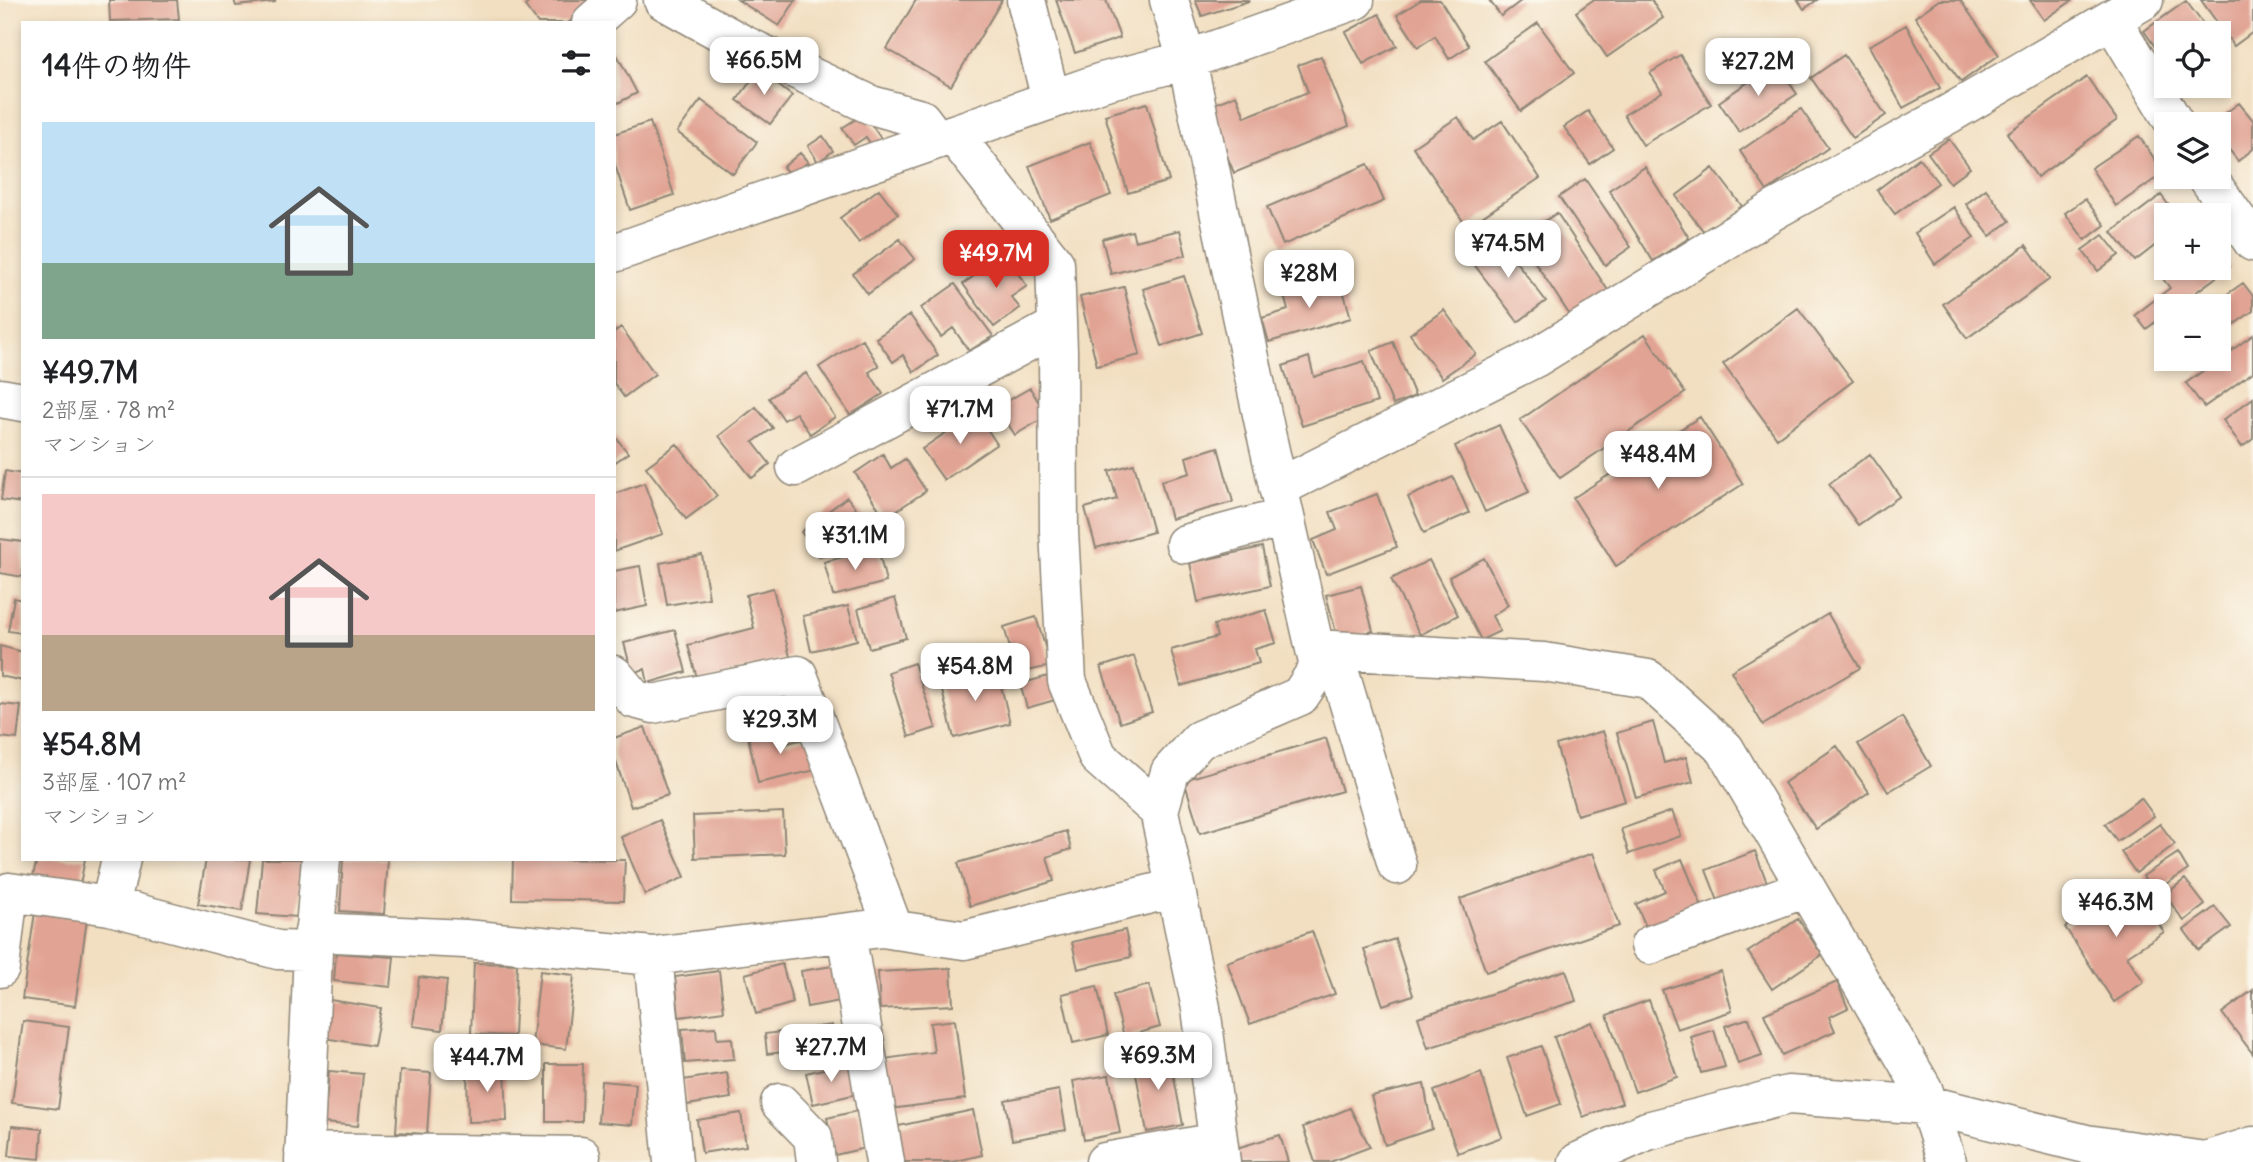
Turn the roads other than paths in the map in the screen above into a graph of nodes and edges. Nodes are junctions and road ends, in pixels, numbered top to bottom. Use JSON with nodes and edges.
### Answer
{"nodes":[{"id":1,"x":617,"y":0,"type":"edge"},
{"id":2,"x":663,"y":0,"type":"edge"},
{"id":3,"x":1026,"y":0,"type":"edge"},
{"id":4,"x":1169,"y":0,"type":"edge"},
{"id":5,"x":1355,"y":0,"type":"edge"},
{"id":6,"x":2144,"y":0,"type":"edge"},
{"id":7,"x":2112,"y":20,"type":"junction"},
{"id":8,"x":593,"y":21,"type":"edge"},
{"id":9,"x":1186,"y":60,"type":"junction"},
{"id":10,"x":1051,"y":100,"type":"junction"},
{"id":11,"x":2168,"y":112,"type":"edge"},
{"id":12,"x":945,"y":137,"type":"junction"},
{"id":13,"x":2215,"y":189,"type":"edge"},
{"id":14,"x":2253,"y":242,"type":"edge"},
{"id":15,"x":616,"y":252,"type":"edge"},
{"id":16,"x":1057,"y":326,"type":"junction"},
{"id":17,"x":0,"y":398,"type":"edge"},
{"id":18,"x":21,"y":402,"type":"edge"},
{"id":19,"x":796,"y":467,"type":"dead end"},
{"id":20,"x":1282,"y":503,"type":"junction"},
{"id":21,"x":1185,"y":544,"type":"dead end"},
{"id":22,"x":1324,"y":650,"type":"junction"},
{"id":23,"x":616,"y":677,"type":"edge"},
{"id":24,"x":1159,"y":811,"type":"junction"},
{"id":25,"x":121,"y":861,"type":"edge"},
{"id":26,"x":321,"y":861,"type":"edge"},
{"id":27,"x":1397,"y":865,"type":"dead end"},
{"id":28,"x":1175,"y":888,"type":"junction"},
{"id":29,"x":1806,"y":888,"type":"junction"},
{"id":30,"x":5,"y":895,"type":"edge"},
{"id":31,"x":110,"y":906,"type":"junction"},
{"id":32,"x":894,"y":930,"type":"junction"},
{"id":33,"x":846,"y":933,"type":"junction"},
{"id":34,"x":313,"y":941,"type":"junction"},
{"id":35,"x":1650,"y":945,"type":"dead end"},
{"id":36,"x":653,"y":956,"type":"junction"},
{"id":37,"x":0,"y":968,"type":"edge"},
{"id":38,"x":780,"y":1103,"type":"dead end"},
{"id":39,"x":1928,"y":1105,"type":"junction"},
{"id":40,"x":2253,"y":1146,"type":"edge"},
{"id":41,"x":1220,"y":1152,"type":"edge"},
{"id":42,"x":581,"y":1156,"type":"dead end"},
{"id":43,"x":304,"y":1157,"type":"edge"},
{"id":44,"x":673,"y":1162,"type":"edge"},
{"id":45,"x":816,"y":1162,"type":"edge"},
{"id":46,"x":885,"y":1162,"type":"edge"},
{"id":47,"x":1105,"y":1162,"type":"edge"},
{"id":48,"x":1578,"y":1162,"type":"edge"},
{"id":49,"x":1947,"y":1162,"type":"edge"}],
"edges":[{"from":1,"to":8,"type":"street"},
{"from":2,"to":12,"type":"street"},
{"from":3,"to":10,"type":"street"},
{"from":4,"to":9,"type":"street"},
{"from":5,"to":9,"type":"street"},
{"from":6,"to":7,"type":"street"},
{"from":7,"to":11,"type":"street"},
{"from":7,"to":20,"type":"street"},
{"from":9,"to":10,"type":"street"},
{"from":9,"to":20,"type":"street"},
{"from":10,"to":12,"type":"street"},
{"from":12,"to":15,"type":"street"},
{"from":12,"to":16,"type":"street"},
{"from":13,"to":14,"type":"street"},
{"from":16,"to":19,"type":"street"},
{"from":16,"to":24,"type":"street"},
{"from":17,"to":18,"type":"street"},
{"from":20,"to":21,"type":"street"},
{"from":20,"to":22,"type":"street"},
{"from":22,"to":24,"type":"street"},
{"from":22,"to":27,"type":"street"},
{"from":22,"to":29,"type":"street"},
{"from":23,"to":32,"type":"street"},
{"from":24,"to":28,"type":"street"},
{"from":25,"to":31,"type":"street"},
{"from":26,"to":34,"type":"street"},
{"from":28,"to":32,"type":"street"},
{"from":28,"to":41,"type":"street"},
{"from":29,"to":35,"type":"street"},
{"from":29,"to":39,"type":"street"},
{"from":30,"to":31,"type":"street"},
{"from":30,"to":37,"type":"street"},
{"from":31,"to":34,"type":"street"},
{"from":32,"to":33,"type":"street"},
{"from":33,"to":36,"type":"street"},
{"from":33,"to":46,"type":"street"},
{"from":34,"to":36,"type":"street"},
{"from":34,"to":43,"type":"street"},
{"from":36,"to":44,"type":"street"},
{"from":38,"to":45,"type":"street"},
{"from":39,"to":40,"type":"street"},
{"from":39,"to":48,"type":"street"},
{"from":39,"to":49,"type":"street"},
{"from":41,"to":47,"type":"street"},
{"from":42,"to":43,"type":"street"}]}
